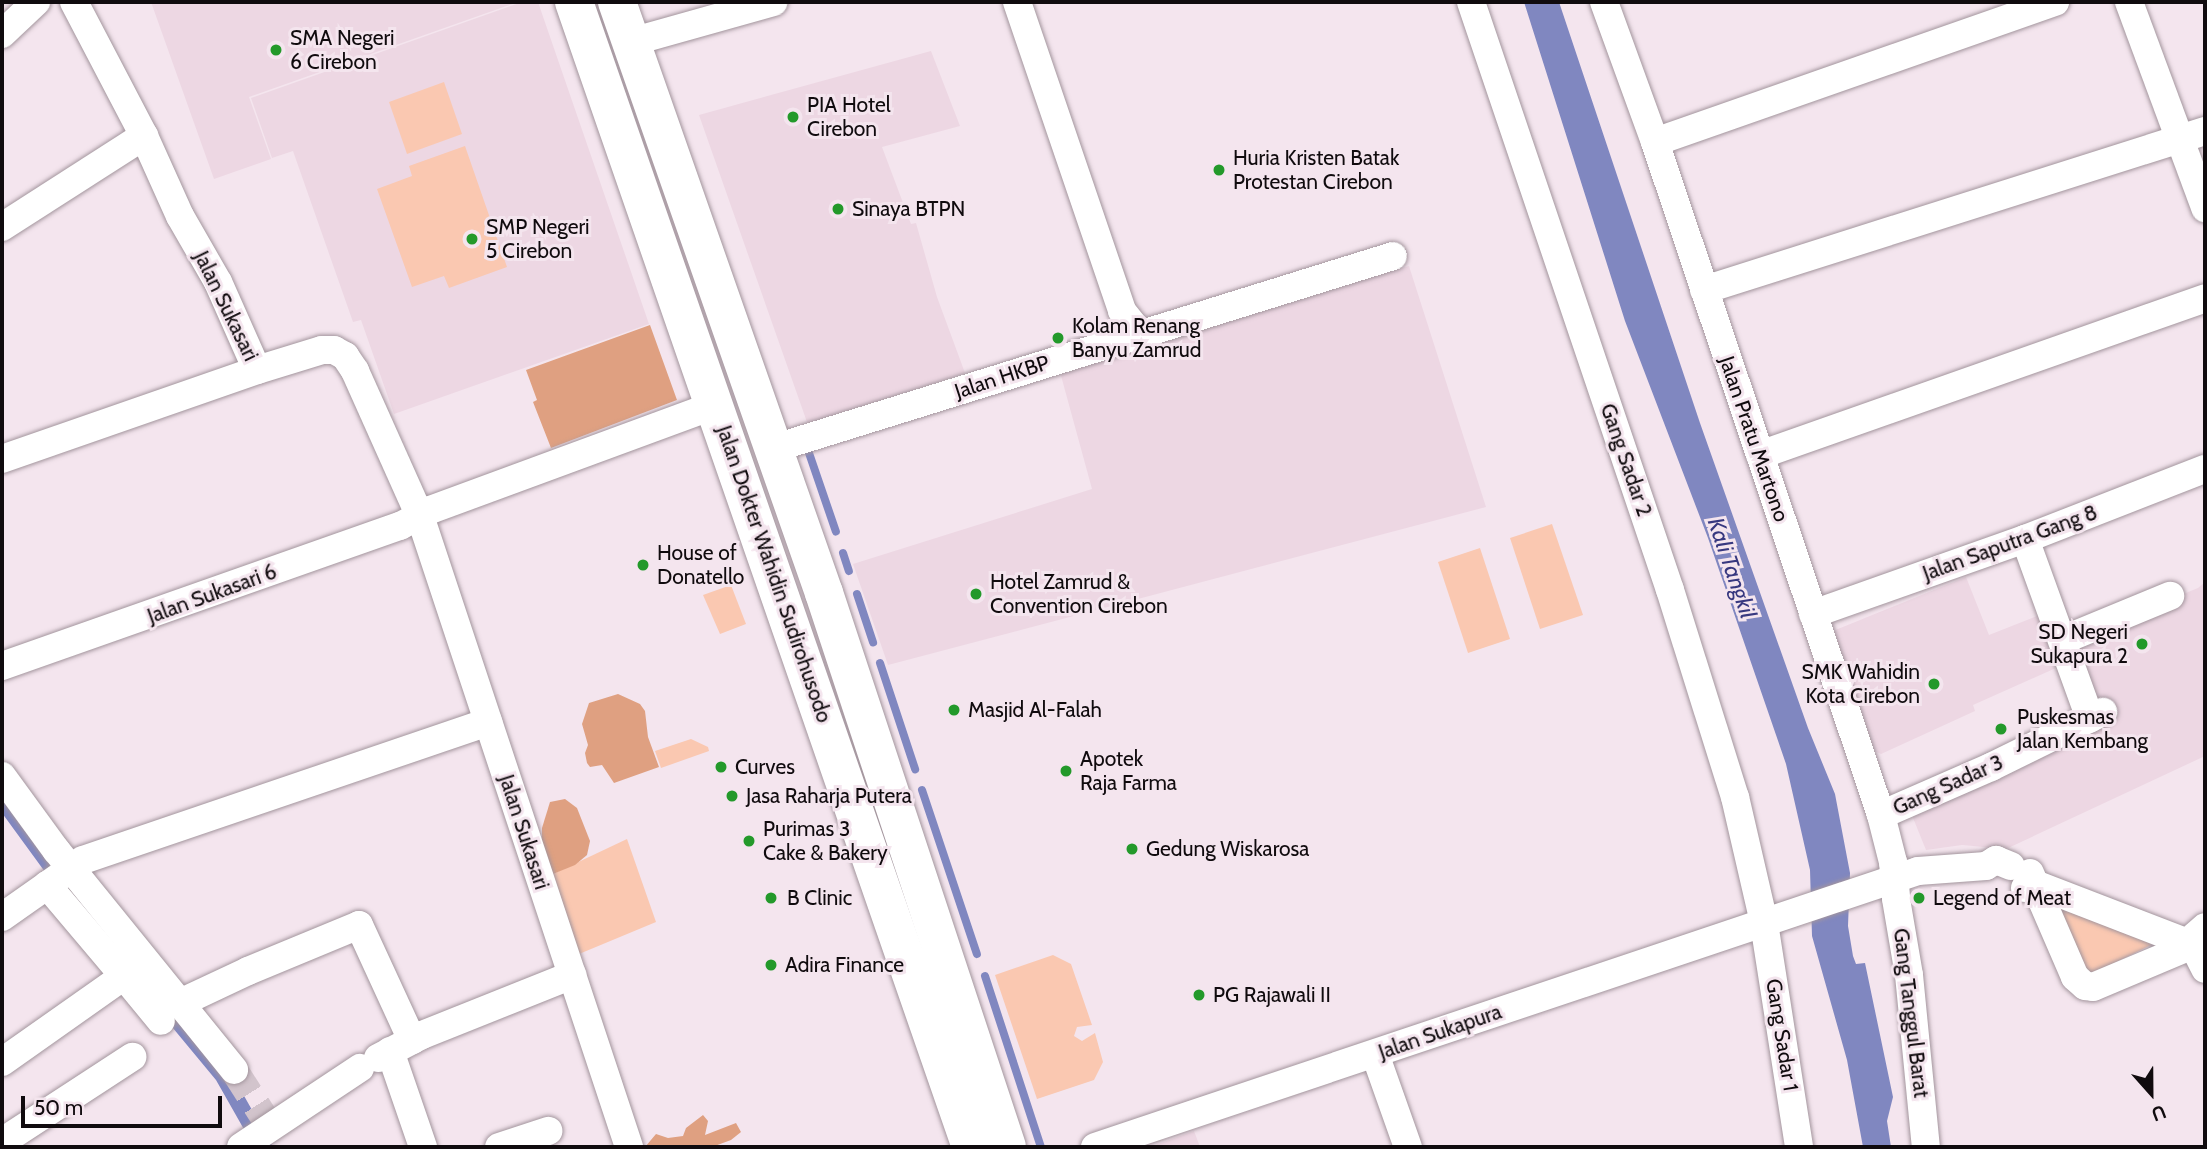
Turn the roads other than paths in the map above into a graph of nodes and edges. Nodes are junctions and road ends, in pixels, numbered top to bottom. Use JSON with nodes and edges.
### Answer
{"nodes":[{"id":1,"x":36,"y":2,"type":"edge"},
{"id":2,"x":74,"y":2,"type":"edge"},
{"id":3,"x":574,"y":2,"type":"edge"},
{"id":4,"x":617,"y":2,"type":"edge"},
{"id":5,"x":774,"y":2,"type":"edge"},
{"id":6,"x":1017,"y":2,"type":"edge"},
{"id":7,"x":1471,"y":2,"type":"edge"},
{"id":8,"x":1604,"y":2,"type":"edge"},
{"id":9,"x":2055,"y":2,"type":"edge"},
{"id":10,"x":2130,"y":2,"type":"edge"},
{"id":11,"x":2,"y":34,"type":"edge"},
{"id":12,"x":631,"y":42,"type":"junction"},
{"id":13,"x":2193,"y":134,"type":"edge"},
{"id":14,"x":144,"y":136,"type":"junction"},
{"id":15,"x":1655,"y":142,"type":"junction"},
{"id":16,"x":2205,"y":208,"type":"edge"},
{"id":17,"x":2,"y":227,"type":"edge"},
{"id":18,"x":1393,"y":256,"type":"dead end"},
{"id":19,"x":1704,"y":290,"type":"junction"},
{"id":20,"x":2205,"y":298,"type":"edge"},
{"id":21,"x":1140,"y":333,"type":"junction"},
{"id":22,"x":257,"y":370,"type":"junction"},
{"id":23,"x":715,"y":405,"type":"junction"},
{"id":24,"x":1760,"y":455,"type":"junction"},
{"id":25,"x":2,"y":459,"type":"edge"},
{"id":26,"x":778,"y":466,"type":"junction"},
{"id":27,"x":2205,"y":469,"type":"edge"},
{"id":28,"x":746,"y":495,"type":"junction"},
{"id":29,"x":420,"y":516,"type":"junction"},
{"id":30,"x":2025,"y":539,"type":"junction"},
{"id":31,"x":2170,"y":596,"type":"dead end"},
{"id":32,"x":1814,"y":614,"type":"junction"},
{"id":33,"x":2063,"y":640,"type":"junction"},
{"id":34,"x":2,"y":666,"type":"edge"},
{"id":35,"x":488,"y":722,"type":"junction"},
{"id":36,"x":2,"y":776,"type":"edge"},
{"id":37,"x":871,"y":797,"type":"junction"},
{"id":38,"x":1881,"y":815,"type":"junction"},
{"id":39,"x":2015,"y":872,"type":"junction"},
{"id":40,"x":60,"y":877,"type":"junction"},
{"id":41,"x":1894,"y":879,"type":"junction"},
{"id":42,"x":2,"y":917,"type":"edge"},
{"id":43,"x":1775,"y":920,"type":"junction"},
{"id":44,"x":2201,"y":947,"type":"edge"},
{"id":45,"x":572,"y":975,"type":"junction"},
{"id":46,"x":124,"y":976,"type":"junction"},
{"id":47,"x":161,"y":1001,"type":"junction"},
{"id":48,"x":385,"y":1054,"type":"junction"},
{"id":49,"x":1376,"y":1054,"type":"junction"},
{"id":50,"x":132,"y":1057,"type":"dead end"},
{"id":51,"x":2,"y":1062,"type":"edge"},
{"id":52,"x":234,"y":1070,"type":"tunnel mouth"},
{"id":53,"x":548,"y":1131,"type":"dead end"},
{"id":54,"x":11,"y":1136,"type":"edge"},
{"id":55,"x":263,"y":1137,"type":"edge"},
{"id":56,"x":423,"y":1147,"type":"edge"},
{"id":57,"x":499,"y":1147,"type":"edge"},
{"id":58,"x":629,"y":1147,"type":"edge"},
{"id":59,"x":971,"y":1147,"type":"edge"},
{"id":60,"x":1007,"y":1147,"type":"edge"},
{"id":61,"x":1095,"y":1147,"type":"edge"},
{"id":62,"x":1408,"y":1147,"type":"edge"},
{"id":63,"x":1799,"y":1147,"type":"edge"},
{"id":64,"x":1926,"y":1147,"type":"edge"}],
"edges":[{"from":1,"to":11,"type":"street"},
{"from":2,"to":14,"type":"street","name":"Jalan Sukasari"},
{"from":3,"to":23,"type":"main road","name":"Jalan Dokter Wahidin Sudirohusodo"},
{"from":4,"to":12,"type":"main road","name":"Jalan Dokter Wahidin Sudirohusodo"},
{"from":5,"to":12,"type":"street"},
{"from":6,"to":21,"type":"street"},
{"from":7,"to":43,"type":"street","name":"Gang Sadar 2"},
{"from":8,"to":15,"type":"street","name":"Jalan Pratu Martono"},
{"from":9,"to":15,"type":"street"},
{"from":10,"to":13,"type":"street"},
{"from":12,"to":26,"type":"main road","name":"Jalan Dokter Wahidin Sudirohusodo"},
{"from":13,"to":16,"type":"street"},
{"from":13,"to":19,"type":"street"},
{"from":14,"to":17,"type":"street"},
{"from":14,"to":22,"type":"street","name":"Jalan Sukasari"},
{"from":15,"to":19,"type":"street","name":"Jalan Pratu Martono"},
{"from":18,"to":21,"type":"street","name":"Jalan HKBP"},
{"from":19,"to":24,"type":"street","name":"Jalan Pratu Martono"},
{"from":20,"to":24,"type":"street"},
{"from":21,"to":26,"type":"street","name":"Jalan HKBP"},
{"from":22,"to":25,"type":"street"},
{"from":22,"to":29,"type":"street","name":"Jalan Sukasari"},
{"from":23,"to":28,"type":"main road","name":"Jalan Dokter Wahidin Sudirohusodo"},
{"from":23,"to":29,"type":"street"},
{"from":24,"to":32,"type":"street","name":"Jalan Pratu Martono"},
{"from":26,"to":28,"type":"main road"},
{"from":26,"to":37,"type":"main road","name":"Jalan Dokter Wahidin Sudirohusodo"},
{"from":27,"to":30,"type":"street","name":"Jalan Saputra Gang 8"},
{"from":28,"to":37,"type":"main road","name":"Jalan Dokter Wahidin Sudirohusodo"},
{"from":29,"to":34,"type":"street","name":"Jalan Sukasari 6"},
{"from":29,"to":35,"type":"street","name":"Jalan Sukasari"},
{"from":30,"to":32,"type":"street","name":"Jalan Saputra Gang 8"},
{"from":30,"to":33,"type":"street"},
{"from":31,"to":33,"type":"street"},
{"from":32,"to":38,"type":"street","name":"Jalan Pratu Martono"},
{"from":33,"to":38,"type":"street","name":"Gang Sadar 3"},
{"from":35,"to":40,"type":"street"},
{"from":35,"to":45,"type":"street","name":"Jalan Sukasari"},
{"from":36,"to":40,"type":"street"},
{"from":37,"to":59,"type":"main road","name":"Jalan Dokter Wahidin Sudirohusodo"},
{"from":37,"to":60,"type":"main road","name":"Jalan Dokter Wahidin Sudirohusodo"},
{"from":38,"to":41,"type":"street","name":"Jalan Pratu Martono"},
{"from":39,"to":41,"type":"street","name":"Jalan Sukapura"},
{"from":39,"to":44,"type":"street"},
{"from":39,"to":44,"type":"street"},
{"from":40,"to":42,"type":"street"},
{"from":40,"to":46,"type":"street"},
{"from":40,"to":47,"type":"street"},
{"from":41,"to":43,"type":"street","name":"Jalan Sukapura"},
{"from":41,"to":64,"type":"street","name":"Gang Tanggul Barat"},
{"from":43,"to":49,"type":"street","name":"Jalan Sukapura"},
{"from":43,"to":63,"type":"street","name":"Gang Sadar 1"},
{"from":45,"to":48,"type":"street"},
{"from":45,"to":58,"type":"street","name":"Jalan Sukasari"},
{"from":46,"to":47,"type":"street"},
{"from":46,"to":51,"type":"street"},
{"from":47,"to":48,"type":"street"},
{"from":47,"to":52,"type":"street"},
{"from":48,"to":55,"type":"street"},
{"from":48,"to":56,"type":"street"},
{"from":49,"to":61,"type":"street","name":"Jalan Sukapura"},
{"from":49,"to":62,"type":"street"},
{"from":50,"to":54,"type":"street"},
{"from":53,"to":57,"type":"street"}]}
